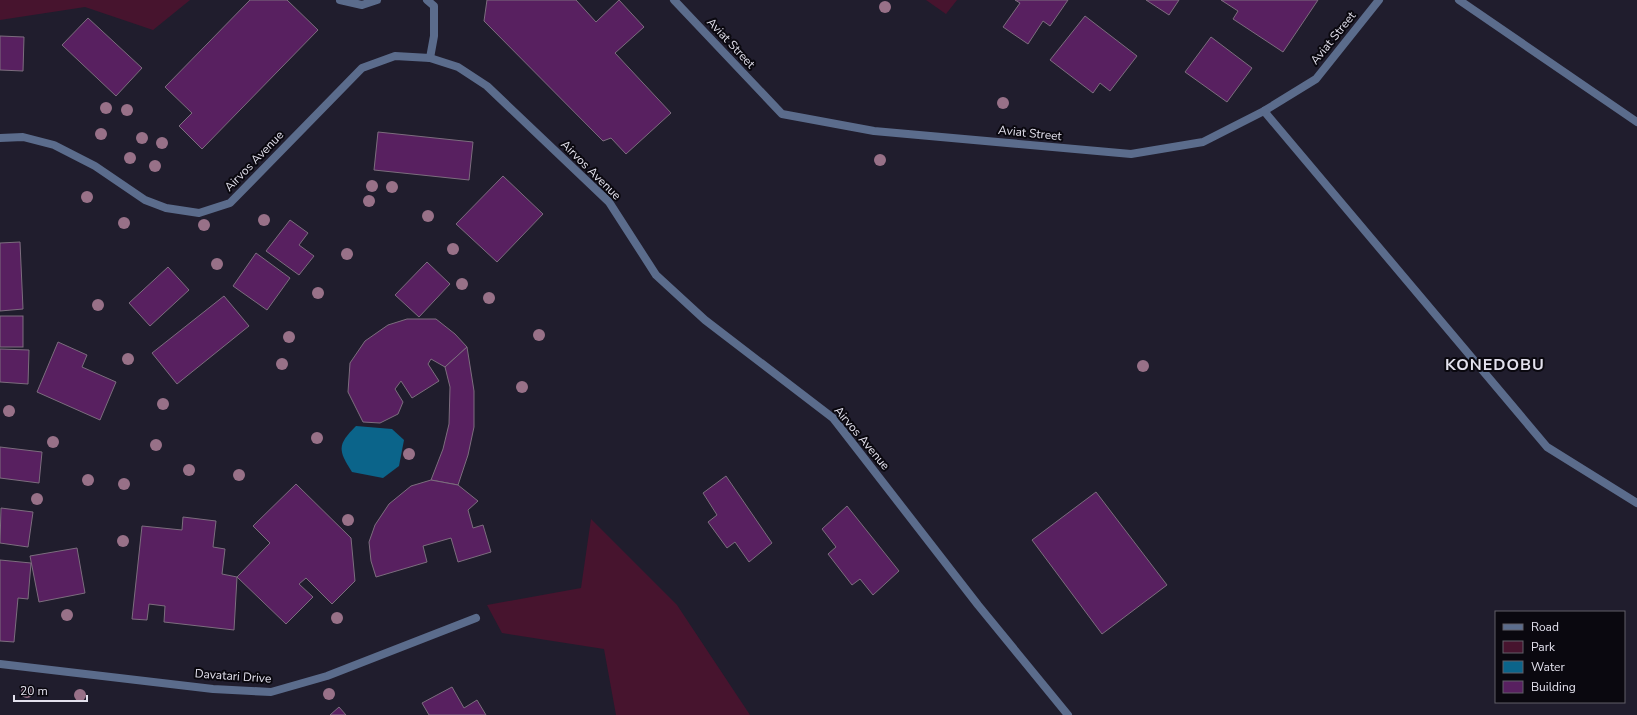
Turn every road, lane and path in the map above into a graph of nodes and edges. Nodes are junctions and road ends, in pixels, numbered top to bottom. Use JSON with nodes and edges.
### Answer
{"nodes":[{"id":1,"x":340,"y":0,"type":"edge"},
{"id":2,"x":377,"y":0,"type":"edge"},
{"id":3,"x":426,"y":0,"type":"edge"},
{"id":4,"x":674,"y":0,"type":"edge"},
{"id":5,"x":1379,"y":0,"type":"edge"},
{"id":6,"x":1459,"y":0,"type":"edge"},
{"id":7,"x":430,"y":58,"type":"junction"},
{"id":8,"x":1264,"y":111,"type":"junction"},
{"id":9,"x":1637,"y":122,"type":"edge"},
{"id":10,"x":0,"y":138,"type":"edge"},
{"id":11,"x":1637,"y":503,"type":"edge"},
{"id":12,"x":476,"y":618,"type":"dead end"},
{"id":13,"x":0,"y":664,"type":"edge"},
{"id":14,"x":1068,"y":715,"type":"edge"}],
"edges":[{"from":1,"to":2,"type":"street"},
{"from":3,"to":7,"type":"street"},
{"from":4,"to":8,"type":"street","name":"Aviat Street"},
{"from":5,"to":8,"type":"street","name":"Aviat Street"},
{"from":6,"to":9,"type":"street"},
{"from":7,"to":10,"type":"street","name":"Airvos Avenue"},
{"from":7,"to":14,"type":"street","name":"Airvos Avenue"},
{"from":8,"to":11,"type":"street"},
{"from":12,"to":13,"type":"street","name":"Davatari Drive"}]}
